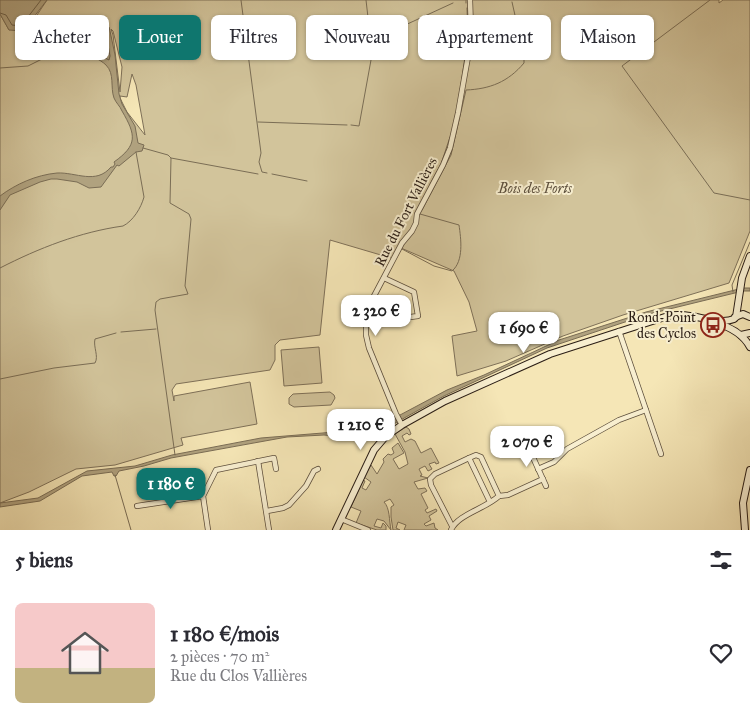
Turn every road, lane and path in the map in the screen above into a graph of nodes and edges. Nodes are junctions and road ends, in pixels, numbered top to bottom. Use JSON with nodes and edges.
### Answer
{"nodes":[{"id":1,"x":470,"y":0,"type":"edge"},
{"id":2,"x":750,"y":256,"type":"edge"},
{"id":3,"x":384,"y":278,"type":"junction"},
{"id":4,"x":740,"y":294,"type":"junction"},
{"id":5,"x":749,"y":316,"type":"edge"},
{"id":6,"x":735,"y":318,"type":"junction"},
{"id":7,"x":660,"y":319,"type":"junction"},
{"id":8,"x":366,"y":323,"type":"junction"},
{"id":9,"x":733,"y":330,"type":"junction"},
{"id":10,"x":619,"y":331,"type":"junction"},
{"id":11,"x":750,"y":332,"type":"edge"},
{"id":12,"x":741,"y":335,"type":"junction"},
{"id":13,"x":750,"y":347,"type":"edge"},
{"id":14,"x":646,"y":410,"type":"junction"},
{"id":15,"x":401,"y":424,"type":"junction"},
{"id":16,"x":526,"y":442,"type":"dead end"},
{"id":17,"x":661,"y":454,"type":"dead end"},
{"id":18,"x":469,"y":458,"type":"junction"},
{"id":19,"x":258,"y":461,"type":"junction"},
{"id":20,"x":276,"y":469,"type":"dead end"},
{"id":21,"x":318,"y":469,"type":"dead end"},
{"id":22,"x":538,"y":469,"type":"junction"},
{"id":23,"x":750,"y":470,"type":"edge"},
{"id":24,"x":543,"y":479,"type":"junction"},
{"id":25,"x":546,"y":486,"type":"dead end"},
{"id":26,"x":203,"y":496,"type":"junction"},
{"id":27,"x":499,"y":496,"type":"junction"},
{"id":28,"x":490,"y":502,"type":"junction"},
{"id":29,"x":136,"y":506,"type":"dead end"},
{"id":30,"x":267,"y":511,"type":"junction"},
{"id":31,"x":341,"y":519,"type":"junction"},
{"id":32,"x":452,"y":528,"type":"edge"},
{"id":33,"x":208,"y":530,"type":"edge"},
{"id":34,"x":269,"y":530,"type":"edge"},
{"id":35,"x":336,"y":530,"type":"edge"},
{"id":36,"x":368,"y":530,"type":"edge"},
{"id":37,"x":745,"y":530,"type":"edge"}],
"edges":[{"from":1,"to":3,"type":"street","name":"Rue du Fort Vallières"},
{"from":2,"to":4,"type":"street"},
{"from":3,"to":8,"type":"street","name":"Rue du Fort Vallières"},
{"from":3,"to":8,"type":"street"},
{"from":4,"to":5,"type":"street"},
{"from":4,"to":6,"type":"street"},
{"from":5,"to":6,"type":"street"},
{"from":6,"to":7,"type":"street"},
{"from":6,"to":9,"type":"street"},
{"from":7,"to":9,"type":"street"},
{"from":7,"to":10,"type":"street"},
{"from":8,"to":15,"type":"street","name":"Rue du Fort Vallières"},
{"from":9,"to":12,"type":"street"},
{"from":10,"to":14,"type":"street"},
{"from":10,"to":15,"type":"street"},
{"from":11,"to":12,"type":"street"},
{"from":12,"to":13,"type":"street"},
{"from":14,"to":17,"type":"street"},
{"from":14,"to":22,"type":"street"},
{"from":15,"to":31,"type":"street"},
{"from":16,"to":22,"type":"street"},
{"from":18,"to":27,"type":"street"},
{"from":18,"to":28,"type":"street"},
{"from":18,"to":32,"type":"street"},
{"from":19,"to":20,"type":"street"},
{"from":19,"to":26,"type":"street"},
{"from":19,"to":30,"type":"street"},
{"from":21,"to":30,"type":"street"},
{"from":22,"to":24,"type":"street"},
{"from":23,"to":37,"type":"street"},
{"from":24,"to":25,"type":"street"},
{"from":24,"to":27,"type":"street"},
{"from":26,"to":29,"type":"street"},
{"from":26,"to":33,"type":"street"},
{"from":27,"to":28,"type":"street"},
{"from":28,"to":32,"type":"street"},
{"from":30,"to":34,"type":"street"},
{"from":31,"to":35,"type":"street"},
{"from":31,"to":36,"type":"street"}]}
